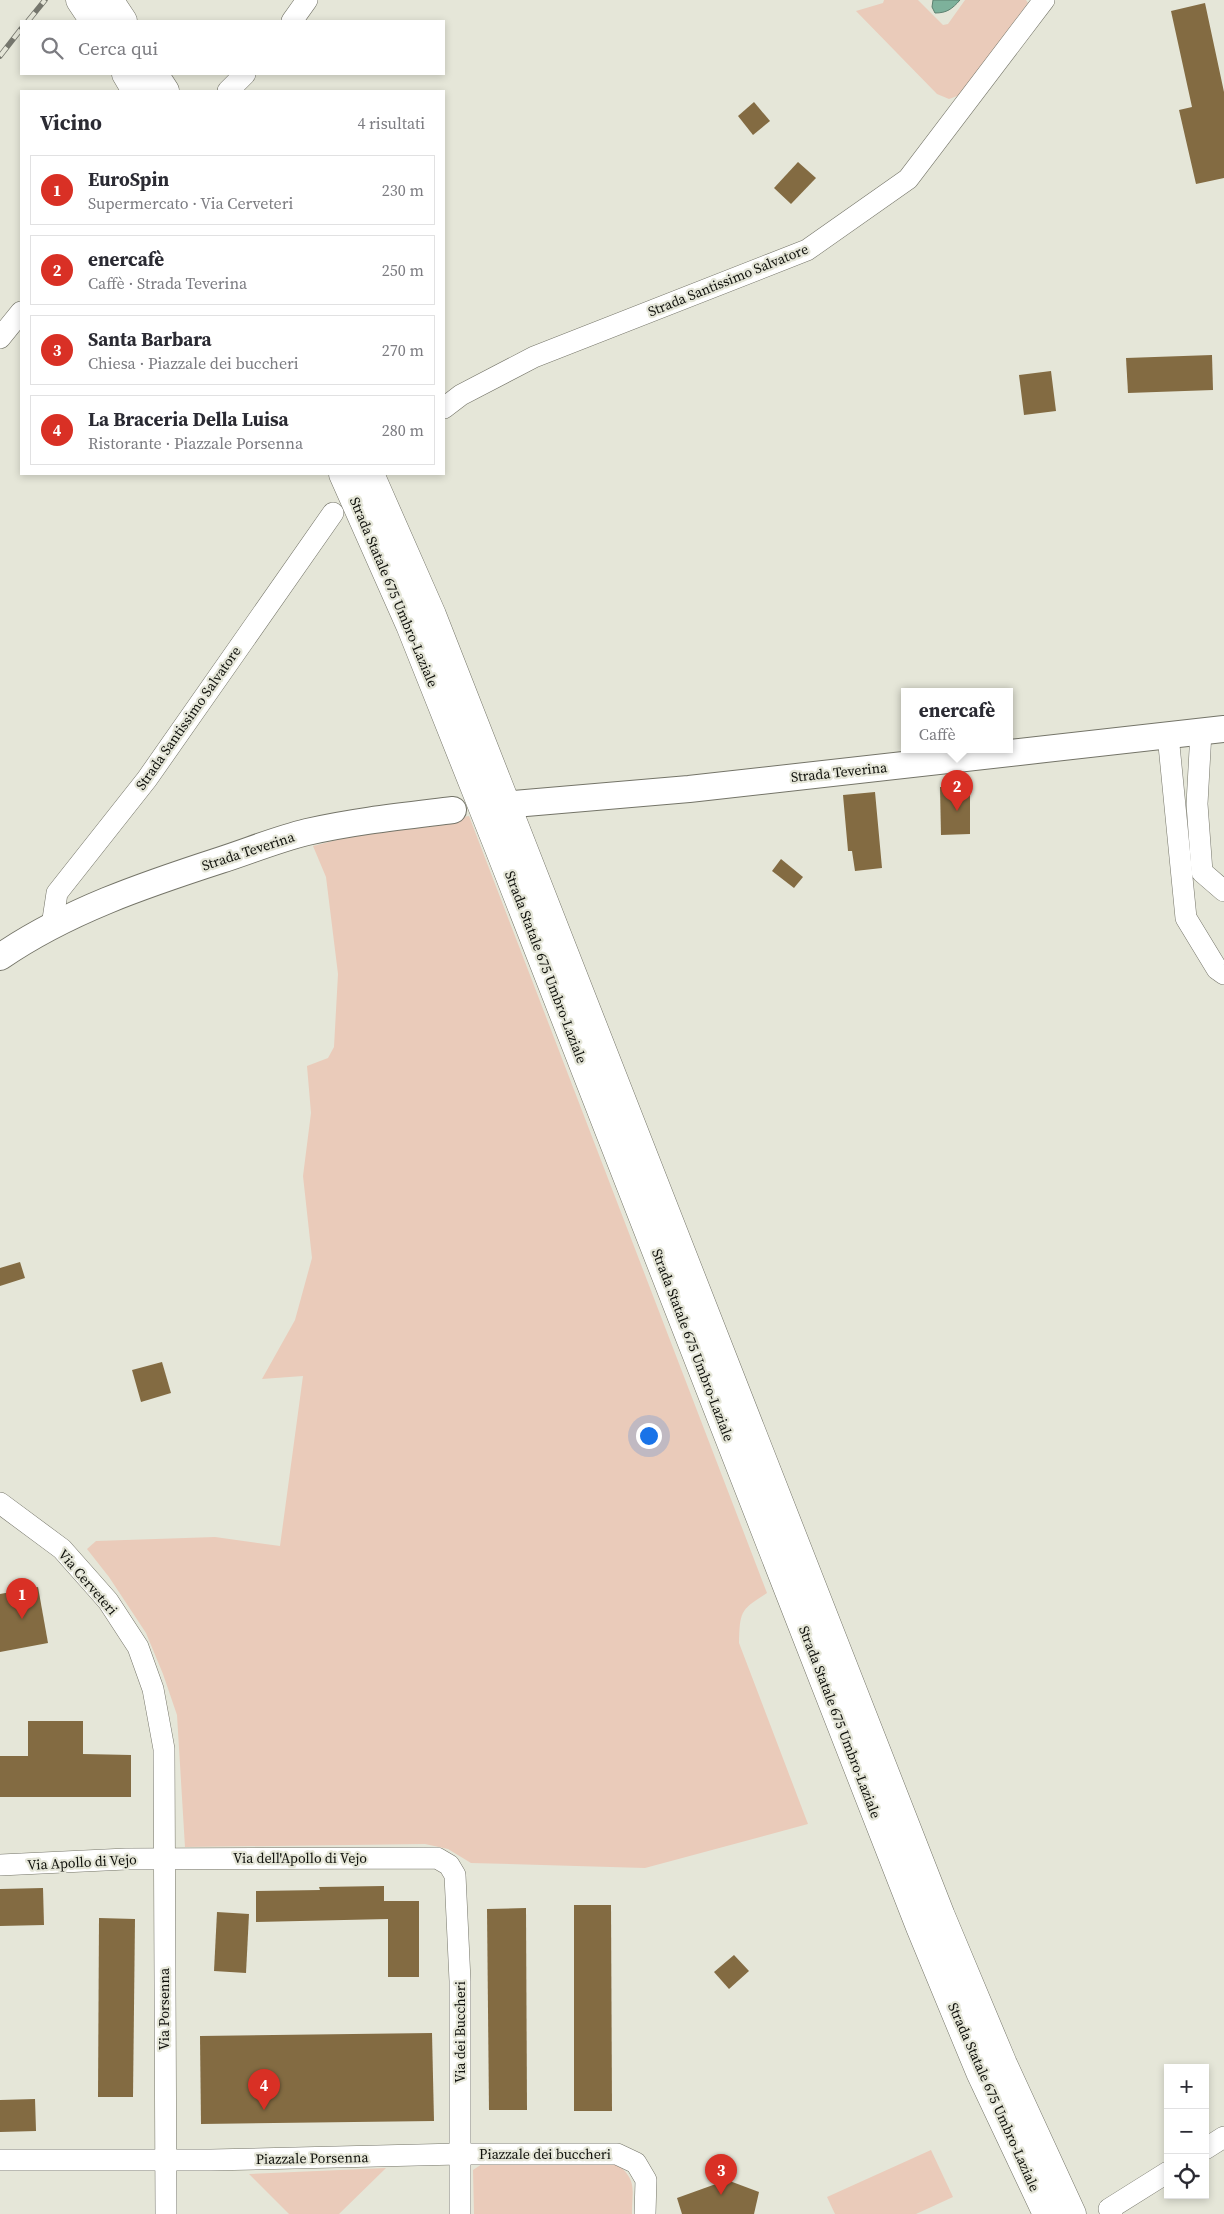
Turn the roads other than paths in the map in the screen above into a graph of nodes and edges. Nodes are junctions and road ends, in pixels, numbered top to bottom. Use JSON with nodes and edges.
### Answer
{"nodes":[{"id":1,"x":80,"y":0,"type":"edge"},
{"id":2,"x":109,"y":0,"type":"edge"},
{"id":3,"x":307,"y":0,"type":"edge"},
{"id":4,"x":1044,"y":0,"type":"edge"},
{"id":5,"x":93,"y":20,"type":"edge"},
{"id":6,"x":121,"y":20,"type":"edge"},
{"id":7,"x":293,"y":20,"type":"edge"},
{"id":8,"x":127,"y":75,"type":"edge"},
{"id":9,"x":155,"y":75,"type":"edge"},
{"id":10,"x":243,"y":75,"type":"edge"},
{"id":11,"x":135,"y":90,"type":"edge"},
{"id":12,"x":163,"y":90,"type":"edge"},
{"id":13,"x":229,"y":90,"type":"edge"},
{"id":14,"x":20,"y":313,"type":"edge"},
{"id":15,"x":0,"y":338,"type":"edge"},
{"id":16,"x":445,"y":407,"type":"edge"},
{"id":17,"x":343,"y":475,"type":"edge"},
{"id":18,"x":370,"y":475,"type":"edge"},
{"id":19,"x":333,"y":512,"type":"dead end"},
{"id":20,"x":1213,"y":731,"type":"edge"},
{"id":21,"x":1168,"y":735,"type":"junction"},
{"id":22,"x":1013,"y":752,"type":"edge"},
{"id":23,"x":1008,"y":753,"type":"edge"},
{"id":24,"x":514,"y":804,"type":"dead end"},
{"id":25,"x":453,"y":810,"type":"dead end"},
{"id":26,"x":1224,"y":890,"type":"edge"},
{"id":27,"x":52,"y":926,"type":"junction"},
{"id":28,"x":0,"y":957,"type":"edge"},
{"id":29,"x":1224,"y":974,"type":"edge"},
{"id":30,"x":0,"y":1504,"type":"edge"},
{"id":31,"x":437,"y":1858,"type":"joint"},
{"id":32,"x":163,"y":1859,"type":"junction"},
{"id":33,"x":0,"y":1866,"type":"edge"},
{"id":34,"x":1224,"y":2137,"type":"edge"},
{"id":35,"x":1209,"y":2146,"type":"edge"},
{"id":36,"x":459,"y":2154,"type":"junction"},
{"id":37,"x":0,"y":2160,"type":"edge"},
{"id":38,"x":166,"y":2160,"type":"junction"},
{"id":39,"x":1164,"y":2175,"type":"edge"},
{"id":40,"x":1111,"y":2212,"type":"edge"},
{"id":41,"x":166,"y":2214,"type":"edge"},
{"id":42,"x":460,"y":2214,"type":"edge"},
{"id":43,"x":645,"y":2214,"type":"edge"},
{"id":44,"x":1047,"y":2214,"type":"edge"},
{"id":45,"x":1072,"y":2214,"type":"edge"}],
"edges":[{"from":1,"to":5,"type":"highway"},
{"from":2,"to":6,"type":"highway"},
{"from":3,"to":7,"type":"street"},
{"from":4,"to":16,"type":"street","name":"Strada Santissimo Salvatore"},
{"from":8,"to":11,"type":"highway"},
{"from":9,"to":12,"type":"highway"},
{"from":10,"to":13,"type":"street"},
{"from":14,"to":15,"type":"street"},
{"from":17,"to":44,"type":"highway","name":"Strada Statale 675 Umbro-Laziale"},
{"from":18,"to":45,"type":"highway","name":"Strada Statale 675 Umbro-Laziale"},
{"from":19,"to":27,"type":"street","name":"Strada Santissimo Salvatore"},
{"from":20,"to":21,"type":"main road","name":"Strada Teverina"},
{"from":20,"to":26,"type":"street"},
{"from":21,"to":22,"type":"main road","name":"Strada Teverina"},
{"from":21,"to":29,"type":"street"},
{"from":23,"to":24,"type":"main road","name":"Strada Teverina"},
{"from":25,"to":27,"type":"main road","name":"Strada Teverina"},
{"from":27,"to":28,"type":"main road","name":"Strada Teverina"},
{"from":30,"to":32,"type":"street","name":"Via Cerveteri"},
{"from":31,"to":32,"type":"street","name":"Via dell'Apollo di Vejo"},
{"from":31,"to":36,"type":"street","name":"Via dei Buccheri"},
{"from":32,"to":33,"type":"street","name":"Via Apollo di Vejo"},
{"from":32,"to":38,"type":"street","name":"Via Porsenna"},
{"from":34,"to":35,"type":"street"},
{"from":36,"to":38,"type":"street","name":"Piazzale Porsenna"},
{"from":36,"to":42,"type":"street","name":"Via dei Buccheri"},
{"from":36,"to":43,"type":"street","name":"Piazzale dei buccheri"},
{"from":37,"to":38,"type":"street"},
{"from":38,"to":41,"type":"street","name":"Via Porsenna"},
{"from":39,"to":40,"type":"street"}]}
